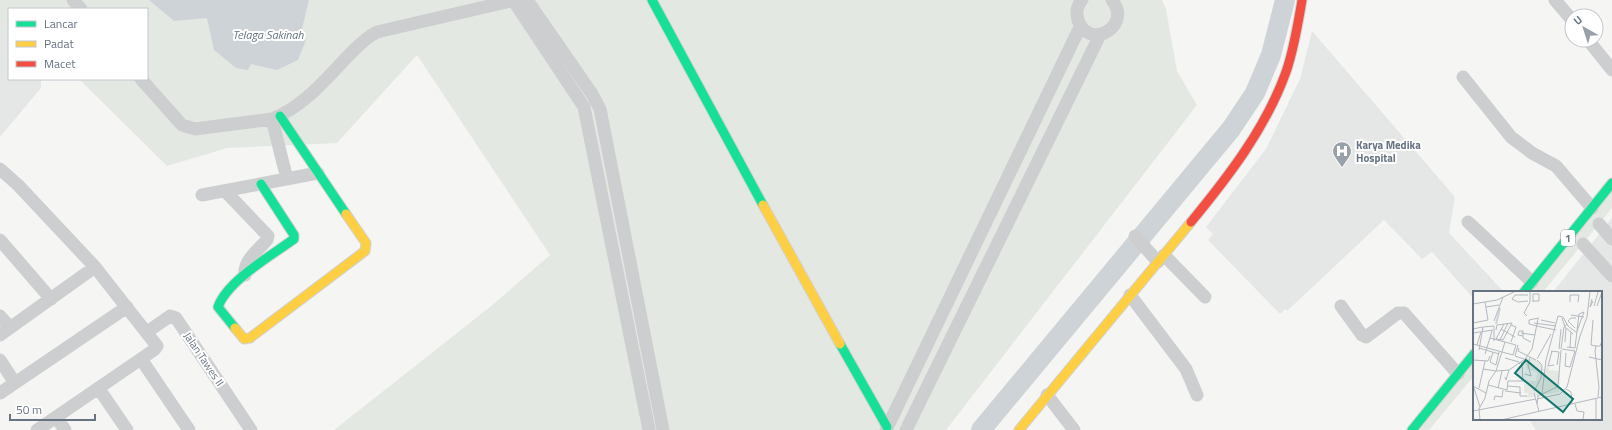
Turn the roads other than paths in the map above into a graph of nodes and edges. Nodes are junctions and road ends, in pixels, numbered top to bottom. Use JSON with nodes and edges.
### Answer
{"nodes":[{"id":1,"x":73,"y":0,"type":"edge"},
{"id":2,"x":513,"y":0,"type":"edge"},
{"id":3,"x":527,"y":0,"type":"edge"},
{"id":4,"x":652,"y":0,"type":"edge"},
{"id":5,"x":1112,"y":0,"type":"edge"},
{"id":6,"x":1302,"y":0,"type":"edge"},
{"id":7,"x":1555,"y":0,"type":"edge"},
{"id":8,"x":1080,"y":1,"type":"edge"},
{"id":9,"x":79,"y":8,"type":"edge"},
{"id":10,"x":1564,"y":11,"type":"edge"},
{"id":11,"x":1080,"y":26,"type":"junction"},
{"id":12,"x":1100,"y":35,"type":"junction"},
{"id":13,"x":1594,"y":48,"type":"edge"},
{"id":14,"x":1612,"y":70,"type":"edge"},
{"id":15,"x":1463,"y":77,"type":"dead end"},
{"id":16,"x":142,"y":80,"type":"edge"},
{"id":17,"x":597,"y":101,"type":"junction"},
{"id":18,"x":584,"y":107,"type":"junction"},
{"id":19,"x":276,"y":117,"type":"junction"},
{"id":20,"x":0,"y":169,"type":"edge"},
{"id":21,"x":318,"y":173,"type":"junction"},
{"id":22,"x":287,"y":179,"type":"junction"},
{"id":23,"x":1612,"y":183,"type":"edge"},
{"id":24,"x":261,"y":184,"type":"junction"},
{"id":25,"x":225,"y":190,"type":"junction"},
{"id":26,"x":202,"y":195,"type":"dead end"},
{"id":27,"x":1592,"y":208,"type":"junction"},
{"id":28,"x":1468,"y":222,"type":"dead end"},
{"id":29,"x":1136,"y":237,"type":"dead end"},
{"id":30,"x":1612,"y":239,"type":"edge"},
{"id":31,"x":0,"y":240,"type":"edge"},
{"id":32,"x":1161,"y":259,"type":"junction"},
{"id":33,"x":95,"y":267,"type":"junction"},
{"id":34,"x":245,"y":275,"type":"junction"},
{"id":35,"x":1612,"y":276,"type":"edge"},
{"id":36,"x":1528,"y":287,"type":"edge"},
{"id":37,"x":1130,"y":295,"type":"junction"},
{"id":38,"x":1205,"y":297,"type":"dead end"},
{"id":39,"x":51,"y":299,"type":"junction"},
{"id":40,"x":1341,"y":306,"type":"dead end"},
{"id":41,"x":127,"y":307,"type":"junction"},
{"id":42,"x":0,"y":316,"type":"edge"},
{"id":43,"x":5,"y":331,"type":"edge"},
{"id":44,"x":147,"y":332,"type":"junction"},
{"id":45,"x":1473,"y":355,"type":"edge"},
{"id":46,"x":141,"y":359,"type":"junction"},
{"id":47,"x":0,"y":360,"type":"edge"},
{"id":48,"x":1458,"y":374,"type":"junction"},
{"id":49,"x":15,"y":383,"type":"junction"},
{"id":50,"x":99,"y":388,"type":"junction"},
{"id":51,"x":0,"y":393,"type":"edge"},
{"id":52,"x":1047,"y":395,"type":"junction"},
{"id":53,"x":1197,"y":395,"type":"dead end"},
{"id":54,"x":56,"y":417,"type":"junction"},
{"id":55,"x":887,"y":428,"type":"edge"},
{"id":56,"x":37,"y":430,"type":"edge"},
{"id":57,"x":65,"y":430,"type":"edge"},
{"id":58,"x":127,"y":430,"type":"edge"},
{"id":59,"x":189,"y":430,"type":"edge"},
{"id":60,"x":251,"y":430,"type":"edge"},
{"id":61,"x":649,"y":430,"type":"edge"},
{"id":62,"x":663,"y":430,"type":"edge"},
{"id":63,"x":906,"y":430,"type":"edge"},
{"id":64,"x":1019,"y":430,"type":"edge"},
{"id":65,"x":1074,"y":430,"type":"edge"},
{"id":66,"x":1412,"y":430,"type":"edge"}],
"edges":[{"from":1,"to":9,"type":"street"},
{"from":2,"to":18,"type":"street"},
{"from":2,"to":19,"type":"street"},
{"from":3,"to":17,"type":"street"},
{"from":4,"to":55,"type":"main road"},
{"from":5,"to":12,"type":"street"},
{"from":6,"to":32,"type":"main road"},
{"from":7,"to":10,"type":"street"},
{"from":8,"to":11,"type":"street"},
{"from":11,"to":12,"type":"street"},
{"from":11,"to":55,"type":"street"},
{"from":12,"to":63,"type":"street"},
{"from":13,"to":14,"type":"street"},
{"from":15,"to":27,"type":"street"},
{"from":16,"to":19,"type":"street"},
{"from":17,"to":18,"type":"street"},
{"from":17,"to":62,"type":"street"},
{"from":18,"to":61,"type":"street"},
{"from":19,"to":21,"type":"main road"},
{"from":19,"to":22,"type":"street"},
{"from":20,"to":33,"type":"street"},
{"from":21,"to":22,"type":"street"},
{"from":21,"to":34,"type":"main road"},
{"from":22,"to":24,"type":"street"},
{"from":23,"to":27,"type":"main road","number":"1"},
{"from":24,"to":25,"type":"street"},
{"from":24,"to":34,"type":"main road"},
{"from":25,"to":26,"type":"street"},
{"from":25,"to":34,"type":"street"},
{"from":27,"to":36,"type":"main road","number":"1"},
{"from":28,"to":36,"type":"street"},
{"from":29,"to":32,"type":"street"},
{"from":30,"to":35,"type":"street"},
{"from":31,"to":39,"type":"street"},
{"from":32,"to":37,"type":"main road"},
{"from":32,"to":38,"type":"street"},
{"from":33,"to":39,"type":"street"},
{"from":33,"to":41,"type":"street"},
{"from":37,"to":52,"type":"main road"},
{"from":37,"to":53,"type":"street"},
{"from":39,"to":43,"type":"street"},
{"from":40,"to":48,"type":"street"},
{"from":41,"to":44,"type":"street"},
{"from":41,"to":49,"type":"street"},
{"from":42,"to":43,"type":"street"},
{"from":44,"to":46,"type":"street"},
{"from":44,"to":60,"type":"street","name":"Jalan Tawes II"},
{"from":45,"to":48,"type":"main road"},
{"from":46,"to":50,"type":"street"},
{"from":46,"to":59,"type":"street"},
{"from":47,"to":49,"type":"street"},
{"from":48,"to":66,"type":"main road"},
{"from":49,"to":51,"type":"street"},
{"from":50,"to":54,"type":"street"},
{"from":50,"to":58,"type":"street"},
{"from":52,"to":64,"type":"main road"},
{"from":52,"to":65,"type":"street"},
{"from":54,"to":56,"type":"street"},
{"from":54,"to":57,"type":"street"}]}
